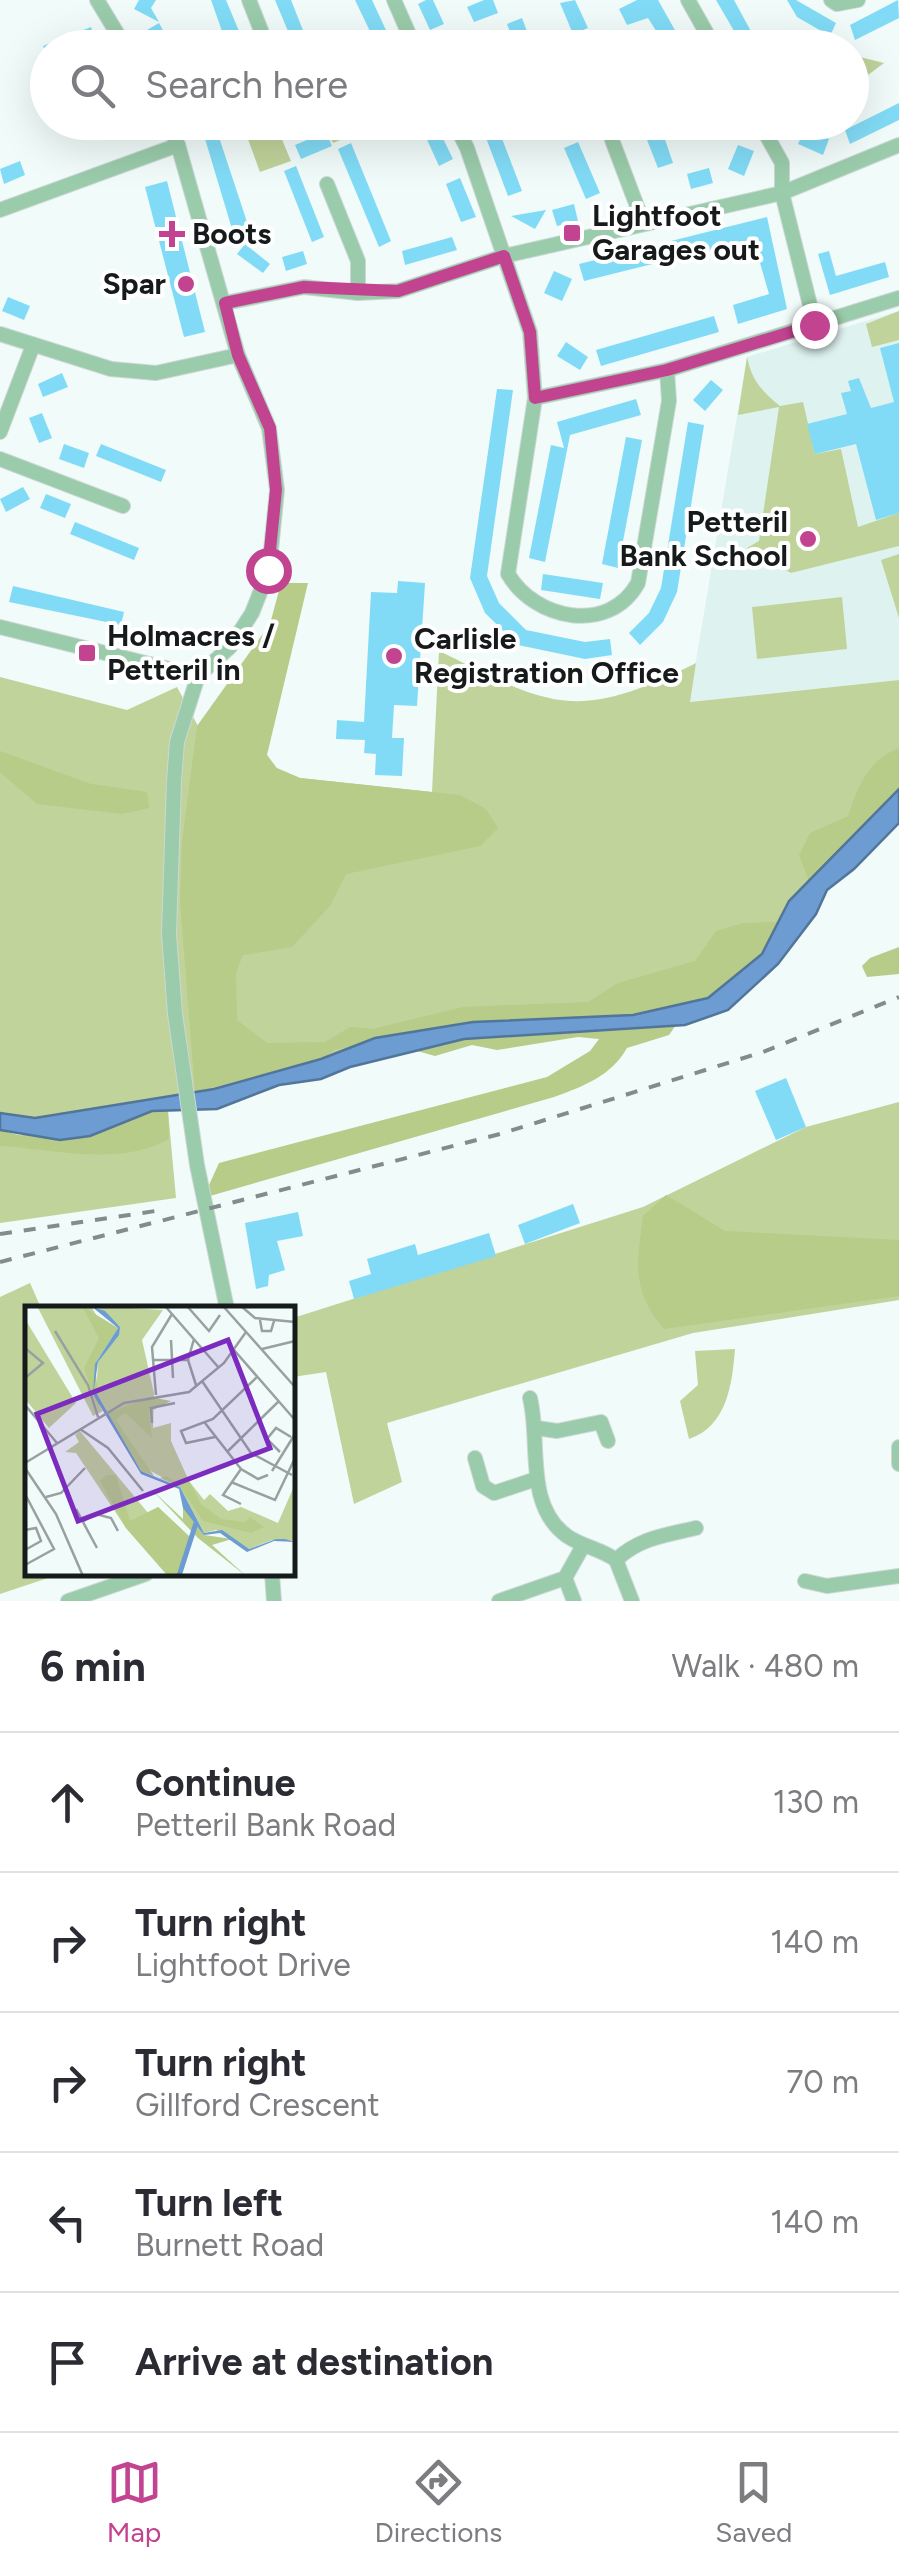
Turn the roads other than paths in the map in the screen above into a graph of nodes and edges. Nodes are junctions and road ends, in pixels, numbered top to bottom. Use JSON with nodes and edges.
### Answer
{"nodes":[{"id":1,"x":97,"y":0,"type":"edge"},
{"id":2,"x":249,"y":0,"type":"edge"},
{"id":3,"x":394,"y":0,"type":"edge"},
{"id":4,"x":688,"y":0,"type":"edge"},
{"id":5,"x":831,"y":0,"type":"edge"},
{"id":6,"x":858,"y":0,"type":"edge"},
{"id":7,"x":115,"y":30,"type":"edge"},
{"id":8,"x":261,"y":30,"type":"edge"},
{"id":9,"x":407,"y":30,"type":"edge"},
{"id":10,"x":705,"y":30,"type":"edge"},
{"id":11,"x":176,"y":140,"type":"edge"},
{"id":12,"x":461,"y":140,"type":"edge"},
{"id":13,"x":612,"y":140,"type":"dead end"},
{"id":14,"x":769,"y":140,"type":"edge"},
{"id":15,"x":178,"y":145,"type":"junction"},
{"id":16,"x":899,"y":145,"type":"edge"},
{"id":17,"x":327,"y":184,"type":"dead end"},
{"id":18,"x":782,"y":193,"type":"junction"},
{"id":19,"x":0,"y":210,"type":"edge"},
{"id":20,"x":644,"y":222,"type":"junction"},
{"id":21,"x":504,"y":256,"type":"junction"},
{"id":22,"x":358,"y":293,"type":"junction"},
{"id":23,"x":899,"y":298,"type":"edge"},
{"id":24,"x":225,"y":303,"type":"junction"},
{"id":25,"x":814,"y":325,"type":"junction"},
{"id":26,"x":0,"y":334,"type":"edge"},
{"id":27,"x":32,"y":348,"type":"junction"},
{"id":28,"x":238,"y":355,"type":"junction"},
{"id":29,"x":667,"y":370,"type":"junction"},
{"id":30,"x":535,"y":398,"type":"junction"},
{"id":31,"x":0,"y":432,"type":"edge"},
{"id":32,"x":0,"y":459,"type":"edge"},
{"id":33,"x":123,"y":506,"type":"dead end"},
{"id":34,"x":0,"y":627,"type":"edge"},
{"id":35,"x":198,"y":676,"type":"junction"},
{"id":36,"x":228,"y":1306,"type":"edge"},
{"id":37,"x":530,"y":1398,"type":"dead end"},
{"id":38,"x":537,"y":1428,"type":"junction"},
{"id":39,"x":608,"y":1441,"type":"dead end"},
{"id":40,"x":899,"y":1447,"type":"edge"},
{"id":41,"x":475,"y":1458,"type":"dead end"},
{"id":42,"x":899,"y":1464,"type":"edge"},
{"id":43,"x":536,"y":1479,"type":"junction"},
{"id":44,"x":696,"y":1528,"type":"dead end"},
{"id":45,"x":582,"y":1546,"type":"junction"},
{"id":46,"x":616,"y":1560,"type":"junction"},
{"id":47,"x":140,"y":1576,"type":"edge"},
{"id":48,"x":272,"y":1576,"type":"edge"},
{"id":49,"x":899,"y":1576,"type":"edge"},
{"id":50,"x":565,"y":1578,"type":"junction"},
{"id":51,"x":805,"y":1581,"type":"dead end"},
{"id":52,"x":68,"y":1601,"type":"edge"},
{"id":53,"x":274,"y":1601,"type":"edge"},
{"id":54,"x":499,"y":1601,"type":"edge"},
{"id":55,"x":574,"y":1601,"type":"edge"},
{"id":56,"x":632,"y":1601,"type":"edge"}],
"edges":[{"from":1,"to":7,"type":"street"},
{"from":2,"to":8,"type":"street"},
{"from":3,"to":9,"type":"street"},
{"from":4,"to":10,"type":"street"},
{"from":5,"to":6,"type":"street"},
{"from":11,"to":15,"type":"street"},
{"from":12,"to":21,"type":"street"},
{"from":13,"to":20,"type":"street"},
{"from":14,"to":18,"type":"street"},
{"from":15,"to":19,"type":"street"},
{"from":15,"to":24,"type":"street"},
{"from":16,"to":18,"type":"street"},
{"from":17,"to":22,"type":"street"},
{"from":18,"to":20,"type":"street"},
{"from":18,"to":25,"type":"street"},
{"from":20,"to":21,"type":"street"},
{"from":21,"to":22,"type":"street"},
{"from":21,"to":30,"type":"street"},
{"from":22,"to":24,"type":"street"},
{"from":23,"to":25,"type":"street"},
{"from":24,"to":28,"type":"street"},
{"from":25,"to":29,"type":"street"},
{"from":26,"to":27,"type":"street"},
{"from":27,"to":28,"type":"street"},
{"from":27,"to":31,"type":"street"},
{"from":28,"to":35,"type":"street"},
{"from":29,"to":30,"type":"street"},
{"from":29,"to":30,"type":"street"},
{"from":32,"to":33,"type":"street"},
{"from":34,"to":35,"type":"street"},
{"from":35,"to":36,"type":"street"},
{"from":37,"to":38,"type":"street"},
{"from":38,"to":39,"type":"street"},
{"from":38,"to":43,"type":"street"},
{"from":40,"to":42,"type":"street"},
{"from":41,"to":43,"type":"street"},
{"from":43,"to":45,"type":"street"},
{"from":44,"to":46,"type":"street"},
{"from":45,"to":46,"type":"street"},
{"from":45,"to":50,"type":"street"},
{"from":46,"to":56,"type":"street"},
{"from":47,"to":52,"type":"street"},
{"from":48,"to":53,"type":"street"},
{"from":49,"to":51,"type":"street"},
{"from":50,"to":54,"type":"street"},
{"from":50,"to":55,"type":"street"}]}
